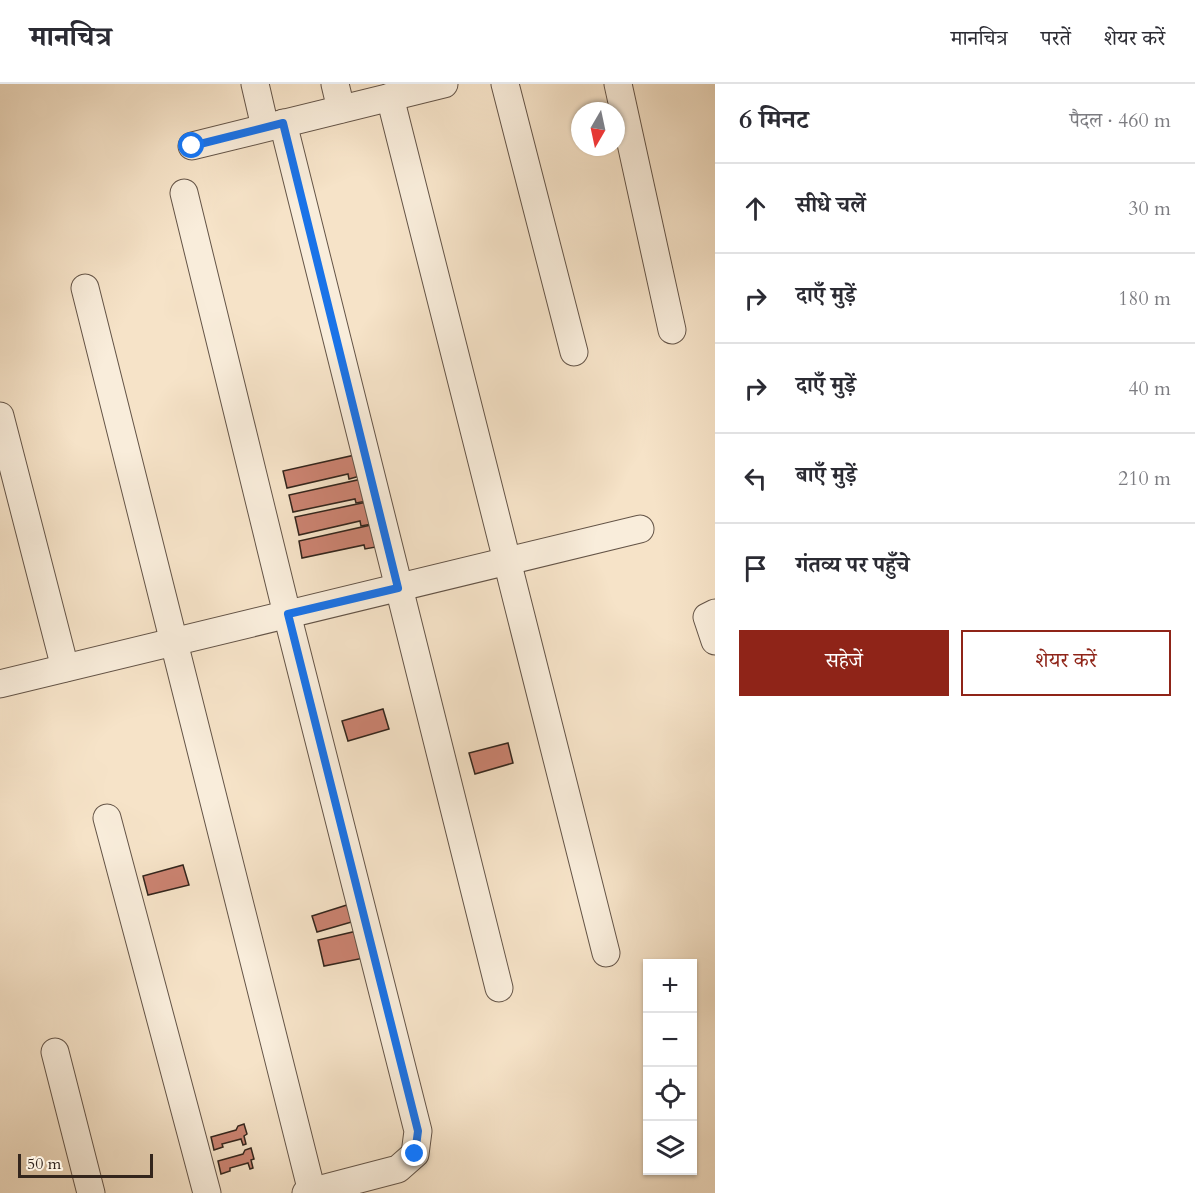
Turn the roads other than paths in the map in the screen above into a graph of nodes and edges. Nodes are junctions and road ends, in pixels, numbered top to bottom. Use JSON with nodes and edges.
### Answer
{"nodes":[{"id":1,"x":255,"y":84,"type":"edge"},
{"id":2,"x":505,"y":84,"type":"edge"},
{"id":3,"x":618,"y":84,"type":"edge"},
{"id":4,"x":437,"y":85,"type":"edge"},
{"id":5,"x":338,"y":96,"type":"edge"},
{"id":6,"x":390,"y":97,"type":"junction"},
{"id":7,"x":274,"y":125,"type":"junction"},
{"id":8,"x":192,"y":146,"type":"dead end"},
{"id":9,"x":184,"y":193,"type":"dead end"},
{"id":10,"x":85,"y":288,"type":"dead end"},
{"id":11,"x":672,"y":330,"type":"dead end"},
{"id":12,"x":574,"y":352,"type":"dead end"},
{"id":13,"x":0,"y":416,"type":"edge"},
{"id":14,"x":640,"y":529,"type":"dead end"},
{"id":15,"x":508,"y":561,"type":"junction"},
{"id":16,"x":398,"y":588,"type":"junction"},
{"id":17,"x":288,"y":614,"type":"junction"},
{"id":18,"x":715,"y":614,"type":"edge"},
{"id":19,"x":715,"y":641,"type":"edge"},
{"id":20,"x":175,"y":642,"type":"junction"},
{"id":21,"x":65,"y":668,"type":"junction"},
{"id":22,"x":0,"y":684,"type":"edge"},
{"id":23,"x":107,"y":818,"type":"dead end"},
{"id":24,"x":606,"y":952,"type":"dead end"},
{"id":25,"x":499,"y":988,"type":"dead end"},
{"id":26,"x":55,"y":1052,"type":"dead end"},
{"id":27,"x":309,"y":1192,"type":"edge"},
{"id":28,"x":91,"y":1193,"type":"edge"},
{"id":29,"x":207,"y":1193,"type":"edge"}],
"edges":[{"from":1,"to":7,"type":"street"},
{"from":2,"to":12,"type":"street"},
{"from":3,"to":11,"type":"street"},
{"from":4,"to":6,"type":"street"},
{"from":5,"to":6,"type":"street"},
{"from":5,"to":7,"type":"street"},
{"from":6,"to":15,"type":"street"},
{"from":7,"to":8,"type":"street"},
{"from":7,"to":16,"type":"street"},
{"from":9,"to":17,"type":"street"},
{"from":10,"to":20,"type":"street"},
{"from":13,"to":21,"type":"street"},
{"from":14,"to":15,"type":"street"},
{"from":15,"to":16,"type":"street"},
{"from":15,"to":24,"type":"street"},
{"from":16,"to":17,"type":"street"},
{"from":16,"to":25,"type":"street"},
{"from":17,"to":20,"type":"street"},
{"from":17,"to":27,"type":"street"},
{"from":18,"to":19,"type":"street"},
{"from":20,"to":21,"type":"street"},
{"from":20,"to":27,"type":"street"},
{"from":21,"to":22,"type":"street"},
{"from":23,"to":29,"type":"street"},
{"from":26,"to":28,"type":"street"}]}
